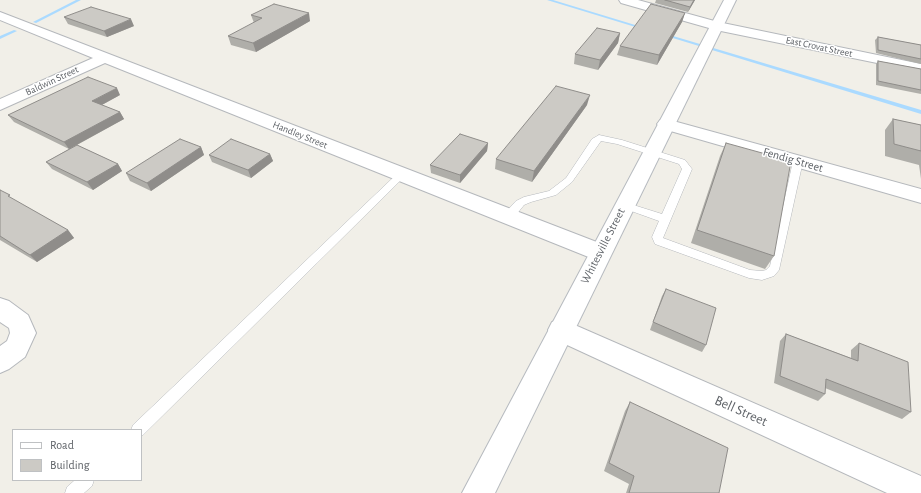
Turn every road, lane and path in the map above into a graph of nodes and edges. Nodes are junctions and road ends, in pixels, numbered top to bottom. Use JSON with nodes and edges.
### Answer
{"nodes":[{"id":1,"x":625,"y":0,"type":"edge"},
{"id":2,"x":730,"y":0,"type":"edge"},
{"id":3,"x":0,"y":16,"type":"edge"},
{"id":4,"x":716,"y":26,"type":"junction"},
{"id":5,"x":104,"y":58,"type":"junction"},
{"id":6,"x":921,"y":68,"type":"edge"},
{"id":7,"x":0,"y":105,"type":"edge"},
{"id":8,"x":666,"y":124,"type":"junction"},
{"id":9,"x":651,"y":153,"type":"junction"},
{"id":10,"x":798,"y":161,"type":"junction"},
{"id":11,"x":401,"y":175,"type":"junction"},
{"id":12,"x":921,"y":196,"type":"edge"},
{"id":13,"x":624,"y":205,"type":"junction"},
{"id":14,"x":508,"y":217,"type":"junction"},
{"id":15,"x":666,"y":219,"type":"junction"},
{"id":16,"x":599,"y":252,"type":"junction"},
{"id":17,"x":0,"y":308,"type":"edge"},
{"id":18,"x":561,"y":330,"type":"junction"},
{"id":19,"x":0,"y":361,"type":"edge"},
{"id":20,"x":139,"y":429,"type":"edge"},
{"id":21,"x":85,"y":481,"type":"edge"},
{"id":22,"x":921,"y":492,"type":"edge"},
{"id":23,"x":73,"y":493,"type":"edge"},
{"id":24,"x":478,"y":493,"type":"edge"}],
"edges":[{"from":1,"to":4,"type":"street","name":"East Crovat Street"},
{"from":2,"to":4,"type":"street","name":"Whitesville Street"},
{"from":3,"to":5,"type":"street","name":"Handley Street"},
{"from":4,"to":6,"type":"street","name":"East Crovat Street"},
{"from":4,"to":8,"type":"street","name":"Whitesville Street"},
{"from":5,"to":7,"type":"street","name":"Baldwin Street"},
{"from":5,"to":11,"type":"street","name":"Handley Street"},
{"from":8,"to":9,"type":"street","name":"Whitesville Street"},
{"from":8,"to":10,"type":"street","name":"Fendig Street"},
{"from":9,"to":13,"type":"street","name":"Whitesville Street"},
{"from":9,"to":14,"type":"lane"},
{"from":9,"to":15,"type":"lane"},
{"from":10,"to":12,"type":"street","name":"Fendig Street"},
{"from":10,"to":15,"type":"lane"},
{"from":11,"to":14,"type":"street","name":"Handley Street"},
{"from":11,"to":20,"type":"lane"},
{"from":13,"to":15,"type":"lane"},
{"from":13,"to":16,"type":"street","name":"Whitesville Street"},
{"from":14,"to":16,"type":"street","name":"Handley Street"},
{"from":16,"to":18,"type":"street","name":"Whitesville Street"},
{"from":17,"to":19,"type":"street"},
{"from":18,"to":22,"type":"street","name":"Bell Street"},
{"from":18,"to":24,"type":"street","name":"Whitesville Street"},
{"from":21,"to":23,"type":"lane"}]}
